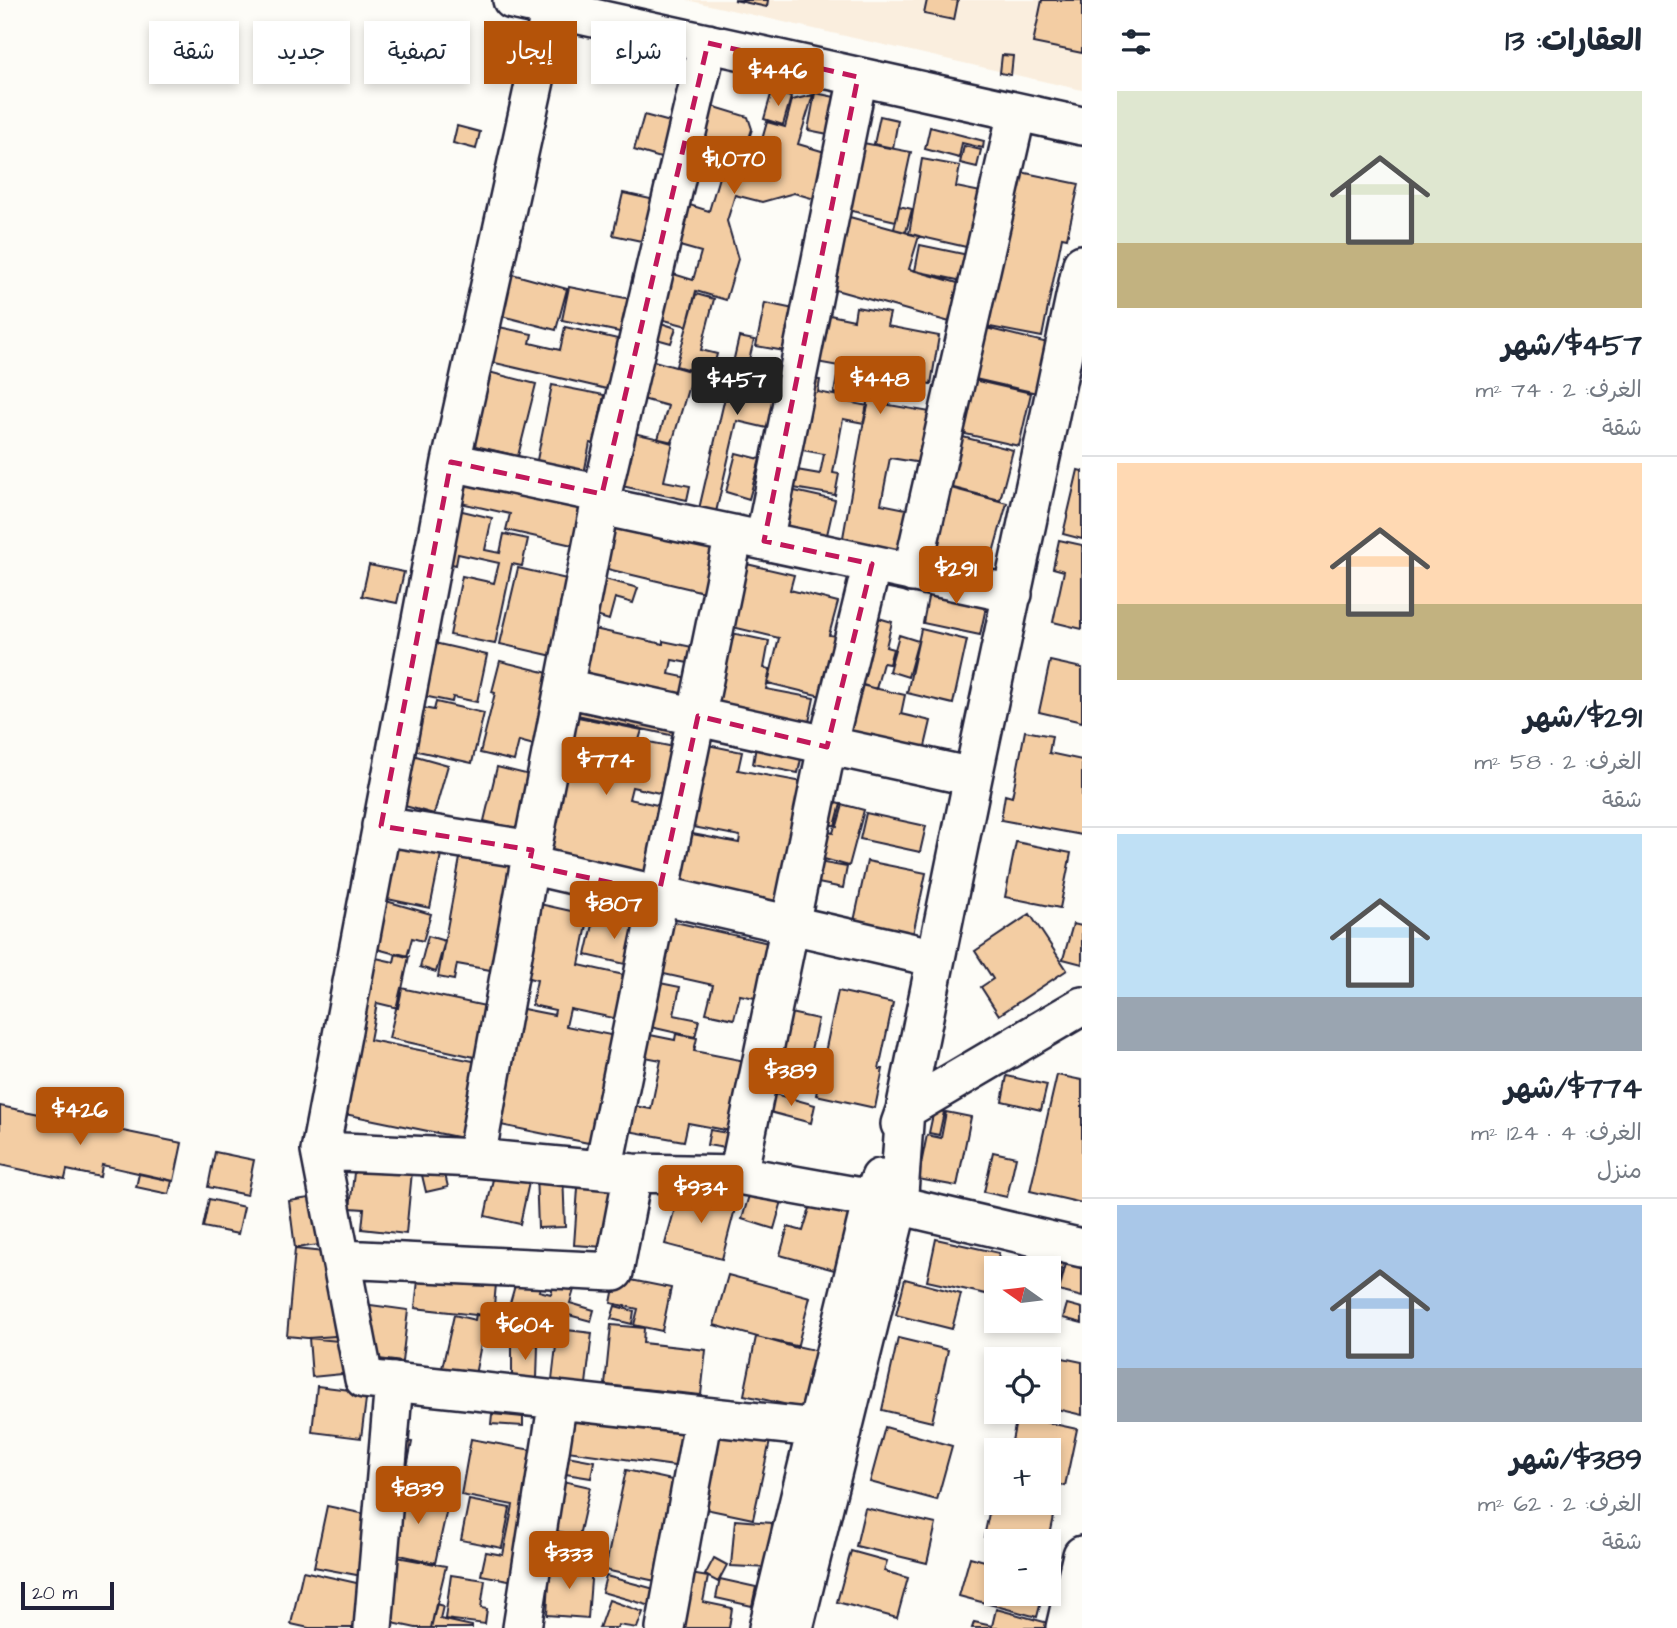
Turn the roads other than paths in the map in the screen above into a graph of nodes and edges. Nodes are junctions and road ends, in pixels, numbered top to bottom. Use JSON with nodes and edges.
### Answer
{"nodes":[{"id":1,"x":512,"y":0,"type":"edge"},
{"id":2,"x":551,"y":8,"type":"junction"},
{"id":3,"x":708,"y":43,"type":"junction"},
{"id":4,"x":858,"y":77,"type":"junction"},
{"id":5,"x":1017,"y":112,"type":"junction"},
{"id":6,"x":1082,"y":126,"type":"edge"},
{"id":7,"x":1082,"y":264,"type":"edge"},
{"id":8,"x":451,"y":463,"type":"junction"},
{"id":9,"x":601,"y":500,"type":"junction"},
{"id":10,"x":749,"y":538,"type":"junction"},
{"id":11,"x":872,"y":564,"type":"junction"},
{"id":12,"x":912,"y":573,"type":"junction"},
{"id":13,"x":1013,"y":594,"type":"junction"},
{"id":14,"x":565,"y":688,"type":"junction"},
{"id":15,"x":698,"y":716,"type":"junction"},
{"id":16,"x":827,"y":747,"type":"junction"},
{"id":17,"x":973,"y":778,"type":"junction"},
{"id":18,"x":381,"y":826,"type":"junction"},
{"id":19,"x":531,"y":857,"type":"junction"},
{"id":20,"x":659,"y":892,"type":"junction"},
{"id":21,"x":789,"y":923,"type":"junction"},
{"id":22,"x":936,"y":958,"type":"junction"},
{"id":23,"x":1082,"y":1006,"type":"edge"},
{"id":24,"x":905,"y":1110,"type":"junction"},
{"id":25,"x":320,"y":1151,"type":"junction"},
{"id":26,"x":475,"y":1158,"type":"junction"},
{"id":27,"x":618,"y":1171,"type":"junction"},
{"id":28,"x":738,"y":1175,"type":"junction"},
{"id":29,"x":885,"y":1203,"type":"junction"},
{"id":30,"x":1082,"y":1248,"type":"edge"},
{"id":31,"x":341,"y":1259,"type":"junction"},
{"id":32,"x":394,"y":1382,"type":"junction"},
{"id":33,"x":558,"y":1400,"type":"junction"},
{"id":34,"x":704,"y":1416,"type":"junction"},
{"id":35,"x":830,"y":1429,"type":"junction"},
{"id":36,"x":1082,"y":1555,"type":"edge"},
{"id":37,"x":373,"y":1628,"type":"edge"},
{"id":38,"x":522,"y":1628,"type":"edge"},
{"id":39,"x":665,"y":1628,"type":"edge"},
{"id":40,"x":768,"y":1628,"type":"edge"},
{"id":41,"x":794,"y":1628,"type":"edge"},
{"id":42,"x":1065,"y":1628,"type":"edge"}],
"edges":[{"from":1,"to":2,"type":"street"},
{"from":2,"to":3,"type":"street"},
{"from":2,"to":8,"type":"street"},
{"from":3,"to":4,"type":"street"},
{"from":3,"to":9,"type":"street"},
{"from":4,"to":5,"type":"street"},
{"from":4,"to":10,"type":"street"},
{"from":5,"to":6,"type":"street"},
{"from":5,"to":12,"type":"street"},
{"from":7,"to":13,"type":"street"},
{"from":8,"to":9,"type":"street"},
{"from":8,"to":18,"type":"street"},
{"from":9,"to":10,"type":"street"},
{"from":9,"to":14,"type":"street"},
{"from":10,"to":11,"type":"street"},
{"from":10,"to":15,"type":"street"},
{"from":11,"to":12,"type":"street"},
{"from":11,"to":16,"type":"street"},
{"from":12,"to":13,"type":"street"},
{"from":13,"to":17,"type":"street"},
{"from":14,"to":15,"type":"street"},
{"from":14,"to":19,"type":"street"},
{"from":15,"to":16,"type":"street"},
{"from":15,"to":20,"type":"street"},
{"from":16,"to":17,"type":"street"},
{"from":16,"to":21,"type":"street"},
{"from":17,"to":22,"type":"street"},
{"from":18,"to":19,"type":"street"},
{"from":18,"to":25,"type":"street"},
{"from":19,"to":20,"type":"street"},
{"from":19,"to":26,"type":"street"},
{"from":20,"to":21,"type":"street"},
{"from":20,"to":27,"type":"street"},
{"from":21,"to":22,"type":"street"},
{"from":21,"to":28,"type":"street"},
{"from":22,"to":24,"type":"street"},
{"from":23,"to":24,"type":"street"},
{"from":24,"to":29,"type":"street"},
{"from":25,"to":26,"type":"street"},
{"from":25,"to":31,"type":"street"},
{"from":26,"to":27,"type":"street"},
{"from":27,"to":28,"type":"street"},
{"from":27,"to":31,"type":"street"},
{"from":28,"to":29,"type":"street"},
{"from":29,"to":30,"type":"street"},
{"from":29,"to":35,"type":"street"},
{"from":31,"to":32,"type":"street"},
{"from":32,"to":33,"type":"street"},
{"from":32,"to":37,"type":"street"},
{"from":33,"to":34,"type":"street"},
{"from":33,"to":38,"type":"street"},
{"from":34,"to":35,"type":"street"},
{"from":34,"to":39,"type":"street"},
{"from":35,"to":40,"type":"street"},
{"from":35,"to":41,"type":"street"},
{"from":36,"to":42,"type":"street"}]}
